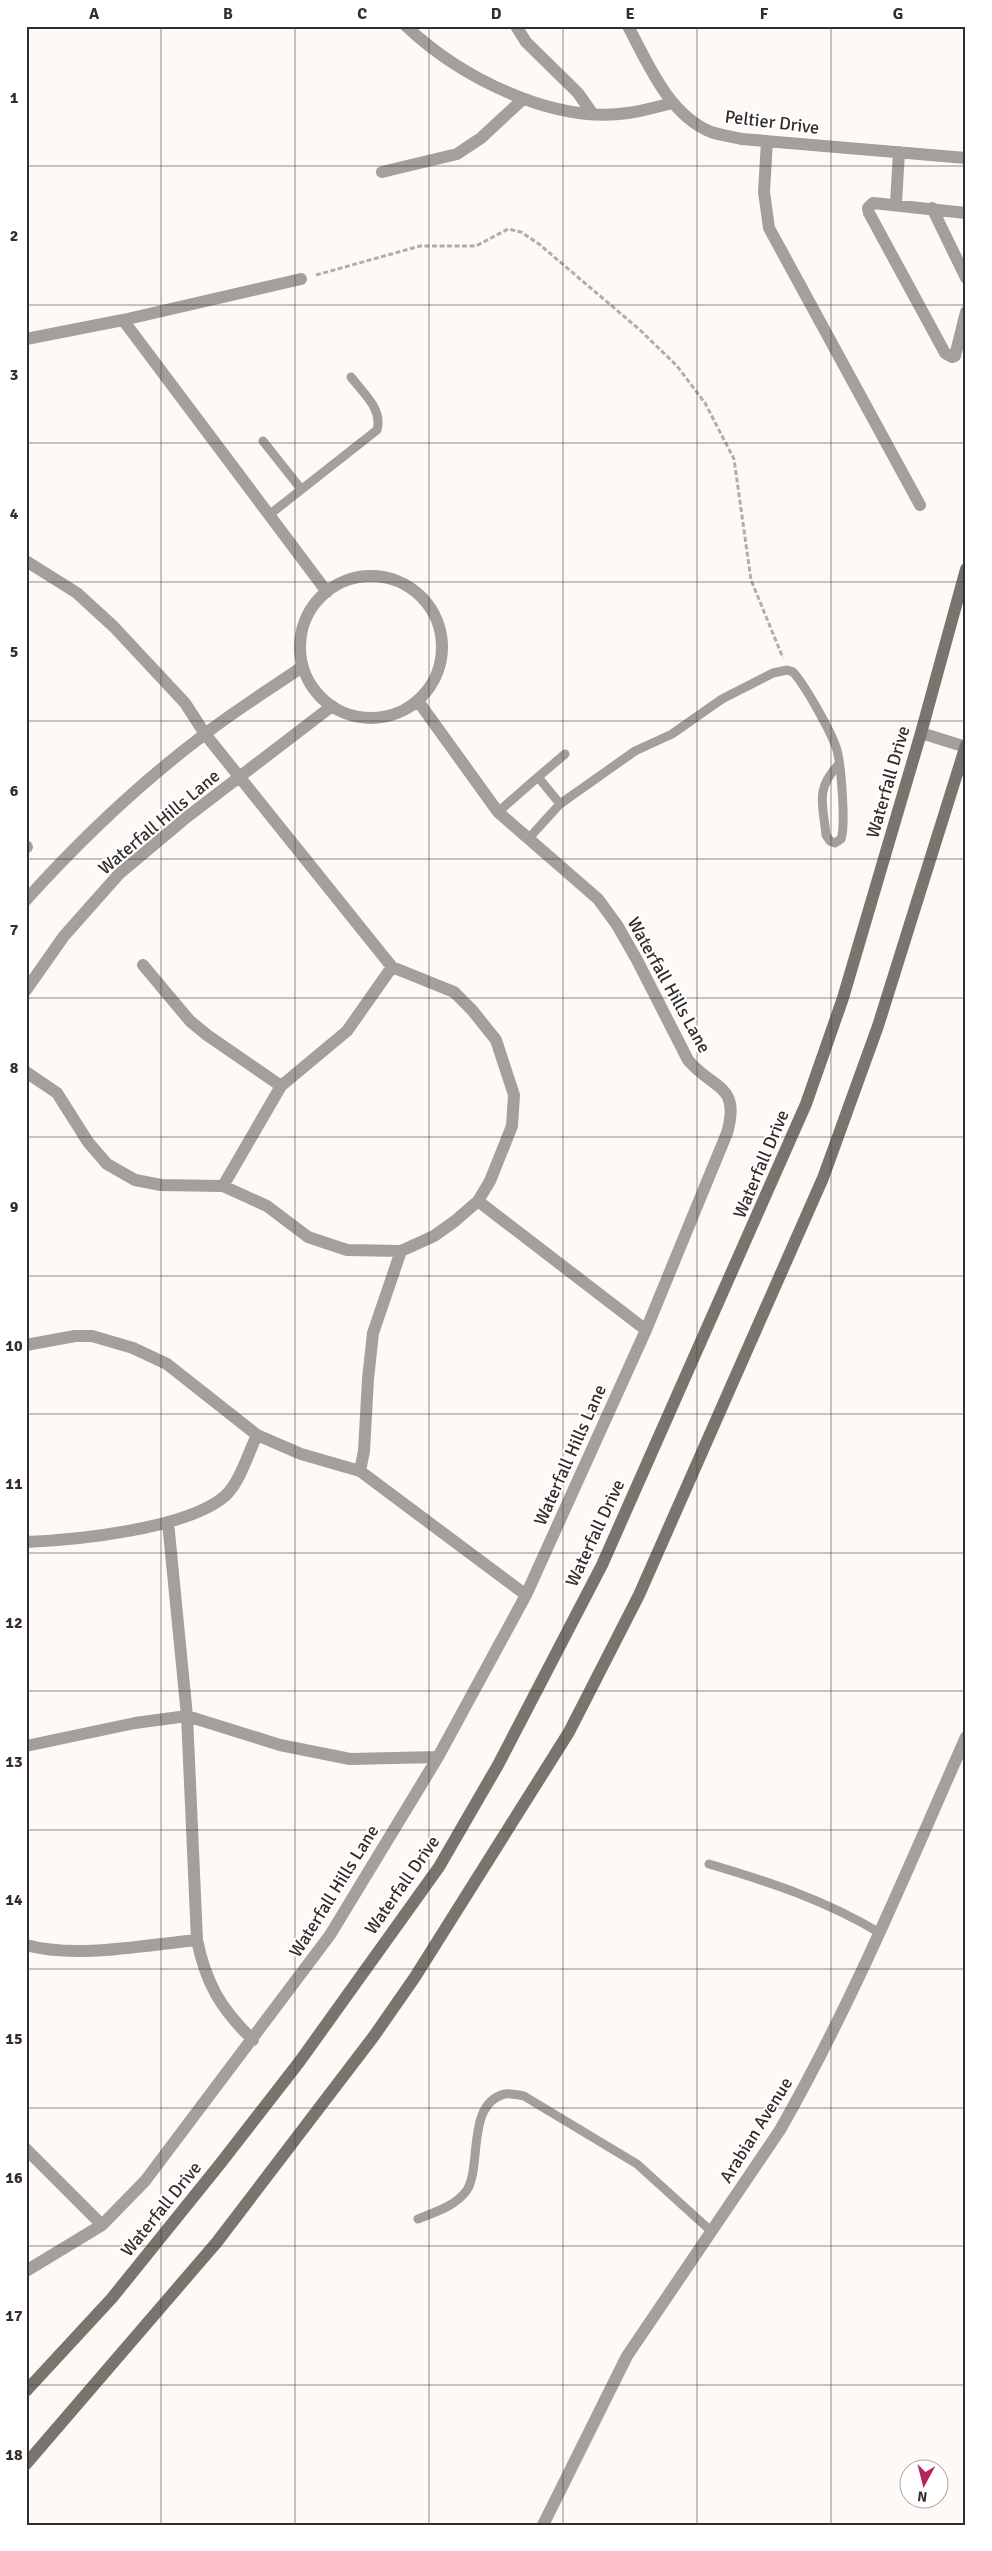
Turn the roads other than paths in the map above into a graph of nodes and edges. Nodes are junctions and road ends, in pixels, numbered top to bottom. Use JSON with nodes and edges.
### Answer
{"nodes":[{"id":1,"x":406,"y":26,"type":"edge"},
{"id":2,"x":516,"y":26,"type":"edge"},
{"id":3,"x":628,"y":26,"type":"edge"},
{"id":4,"x":522,"y":99,"type":"junction"},
{"id":5,"x":674,"y":103,"type":"junction"},
{"id":6,"x":592,"y":113,"type":"junction"},
{"id":7,"x":767,"y":141,"type":"junction"},
{"id":8,"x":899,"y":152,"type":"junction"},
{"id":9,"x":966,"y":158,"type":"edge"},
{"id":10,"x":382,"y":172,"type":"dead end"},
{"id":11,"x":896,"y":203,"type":"junction"},
{"id":12,"x":932,"y":208,"type":"junction"},
{"id":13,"x":966,"y":213,"type":"edge"},
{"id":14,"x":966,"y":278,"type":"edge"},
{"id":15,"x":301,"y":279,"type":"road end"},
{"id":16,"x":966,"y":312,"type":"edge"},
{"id":17,"x":123,"y":320,"type":"junction"},
{"id":18,"x":26,"y":338,"type":"edge"},
{"id":19,"x":351,"y":377,"type":"dead end"},
{"id":20,"x":263,"y":441,"type":"dead end"},
{"id":21,"x":301,"y":489,"type":"junction"},
{"id":22,"x":920,"y":505,"type":"dead end"},
{"id":23,"x":269,"y":515,"type":"junction"},
{"id":24,"x":26,"y":561,"type":"edge"},
{"id":25,"x":966,"y":569,"type":"edge"},
{"id":26,"x":327,"y":592,"type":"junction"},
{"id":27,"x":302,"y":667,"type":"junction"},
{"id":28,"x":418,"y":701,"type":"junction"},
{"id":29,"x":332,"y":706,"type":"junction"},
{"id":30,"x":204,"y":734,"type":"junction"},
{"id":31,"x":921,"y":734,"type":"junction"},
{"id":32,"x":966,"y":746,"type":"edge"},
{"id":33,"x":565,"y":754,"type":"dead end"},
{"id":34,"x":838,"y":765,"type":"junction"},
{"id":35,"x":241,"y":777,"type":"junction"},
{"id":36,"x":538,"y":778,"type":"junction"},
{"id":37,"x":560,"y":804,"type":"junction"},
{"id":38,"x":498,"y":812,"type":"junction"},
{"id":39,"x":528,"y":838,"type":"junction"},
{"id":40,"x":26,"y":900,"type":"edge"},
{"id":41,"x":143,"y":965,"type":"dead end"},
{"id":42,"x":392,"y":966,"type":"junction"},
{"id":43,"x":26,"y":990,"type":"edge"},
{"id":44,"x":26,"y":1072,"type":"edge"},
{"id":45,"x":281,"y":1086,"type":"junction"},
{"id":46,"x":222,"y":1186,"type":"junction"},
{"id":47,"x":478,"y":1201,"type":"junction"},
{"id":48,"x":401,"y":1251,"type":"junction"},
{"id":49,"x":646,"y":1330,"type":"junction"},
{"id":50,"x":26,"y":1345,"type":"edge"},
{"id":51,"x":257,"y":1435,"type":"junction"},
{"id":52,"x":360,"y":1471,"type":"junction"},
{"id":53,"x":168,"y":1522,"type":"junction"},
{"id":54,"x":26,"y":1542,"type":"edge"},
{"id":55,"x":526,"y":1595,"type":"junction"},
{"id":56,"x":188,"y":1716,"type":"junction"},
{"id":57,"x":966,"y":1737,"type":"edge"},
{"id":58,"x":26,"y":1746,"type":"edge"},
{"id":59,"x":438,"y":1757,"type":"junction"},
{"id":60,"x":710,"y":1864,"type":"dead end"},
{"id":61,"x":880,"y":1933,"type":"junction"},
{"id":62,"x":197,"y":1940,"type":"junction"},
{"id":63,"x":26,"y":1945,"type":"edge"},
{"id":64,"x":253,"y":2040,"type":"junction"},
{"id":65,"x":26,"y":2149,"type":"edge"},
{"id":66,"x":418,"y":2219,"type":"dead end"},
{"id":67,"x":102,"y":2225,"type":"junction"},
{"id":68,"x":712,"y":2230,"type":"junction"},
{"id":69,"x":26,"y":2271,"type":"edge"},
{"id":70,"x":26,"y":2391,"type":"edge"},
{"id":71,"x":26,"y":2464,"type":"edge"},
{"id":72,"x":543,"y":2525,"type":"edge"}],
"edges":[{"from":1,"to":4,"type":"street"},
{"from":2,"to":6,"type":"street"},
{"from":3,"to":5,"type":"street","name":"Peltier Drive"},
{"from":4,"to":6,"type":"street"},
{"from":4,"to":10,"type":"street"},
{"from":5,"to":6,"type":"street"},
{"from":5,"to":7,"type":"street","name":"Peltier Drive"},
{"from":7,"to":8,"type":"street","name":"Peltier Drive"},
{"from":7,"to":22,"type":"street"},
{"from":8,"to":9,"type":"street","name":"Peltier Drive"},
{"from":8,"to":11,"type":"street"},
{"from":11,"to":12,"type":"street"},
{"from":11,"to":16,"type":"street"},
{"from":12,"to":13,"type":"street"},
{"from":12,"to":14,"type":"street"},
{"from":15,"to":17,"type":"street"},
{"from":17,"to":18,"type":"street"},
{"from":17,"to":23,"type":"street"},
{"from":19,"to":21,"type":"lane"},
{"from":20,"to":21,"type":"lane"},
{"from":21,"to":23,"type":"lane"},
{"from":23,"to":26,"type":"street"},
{"from":24,"to":30,"type":"street","name":"Waterfall Hills Lane"},
{"from":25,"to":31,"type":"main road","name":"Waterfall Drive"},
{"from":26,"to":27,"type":"street"},
{"from":26,"to":28,"type":"street"},
{"from":27,"to":29,"type":"street"},
{"from":27,"to":30,"type":"street","name":"Waterfall Hills Lane"},
{"from":28,"to":29,"type":"street"},
{"from":28,"to":38,"type":"street","name":"Waterfall Hills Lane"},
{"from":29,"to":35,"type":"street","name":"Waterfall Hills Lane"},
{"from":30,"to":35,"type":"street","name":"Waterfall Hills Lane"},
{"from":30,"to":40,"type":"street","name":"Waterfall Hills Lane"},
{"from":31,"to":32,"type":"street"},
{"from":31,"to":70,"type":"main road","name":"Waterfall Drive"},
{"from":32,"to":71,"type":"main road"},
{"from":33,"to":36,"type":"lane"},
{"from":34,"to":34,"type":"lane"},
{"from":34,"to":37,"type":"lane"},
{"from":35,"to":42,"type":"street","name":"Waterfall Hills Lane"},
{"from":35,"to":43,"type":"street","name":"Waterfall Hills Lane"},
{"from":36,"to":37,"type":"lane"},
{"from":36,"to":38,"type":"lane"},
{"from":37,"to":39,"type":"lane"},
{"from":38,"to":39,"type":"street","name":"Waterfall Hills Lane"},
{"from":39,"to":49,"type":"street","name":"Waterfall Hills Lane"},
{"from":41,"to":45,"type":"street"},
{"from":42,"to":45,"type":"street"},
{"from":42,"to":47,"type":"street","name":"Waterfall Hills Lane"},
{"from":44,"to":46,"type":"street","name":"Waterfall Hills Lane"},
{"from":45,"to":46,"type":"street"},
{"from":46,"to":48,"type":"street","name":"Waterfall Hills Lane"},
{"from":47,"to":48,"type":"street","name":"Waterfall Hills Lane"},
{"from":47,"to":49,"type":"street"},
{"from":48,"to":52,"type":"street"},
{"from":49,"to":55,"type":"street","name":"Waterfall Hills Lane"},
{"from":50,"to":51,"type":"street"},
{"from":51,"to":52,"type":"street"},
{"from":51,"to":53,"type":"street"},
{"from":52,"to":55,"type":"street"},
{"from":53,"to":54,"type":"street"},
{"from":53,"to":56,"type":"street"},
{"from":55,"to":59,"type":"street","name":"Waterfall Hills Lane"},
{"from":56,"to":58,"type":"street"},
{"from":56,"to":59,"type":"street"},
{"from":56,"to":62,"type":"street"},
{"from":57,"to":61,"type":"street","name":"Arabian Avenue"},
{"from":59,"to":64,"type":"street","name":"Waterfall Hills Lane"},
{"from":60,"to":61,"type":"lane"},
{"from":61,"to":68,"type":"street","name":"Arabian Avenue"},
{"from":62,"to":63,"type":"street"},
{"from":62,"to":64,"type":"street"},
{"from":64,"to":67,"type":"street","name":"Waterfall Hills Lane"},
{"from":65,"to":67,"type":"street"},
{"from":66,"to":68,"type":"lane"},
{"from":67,"to":69,"type":"street","name":"Waterfall Hills Lane"},
{"from":68,"to":72,"type":"street","name":"Arabian Avenue"}]}
